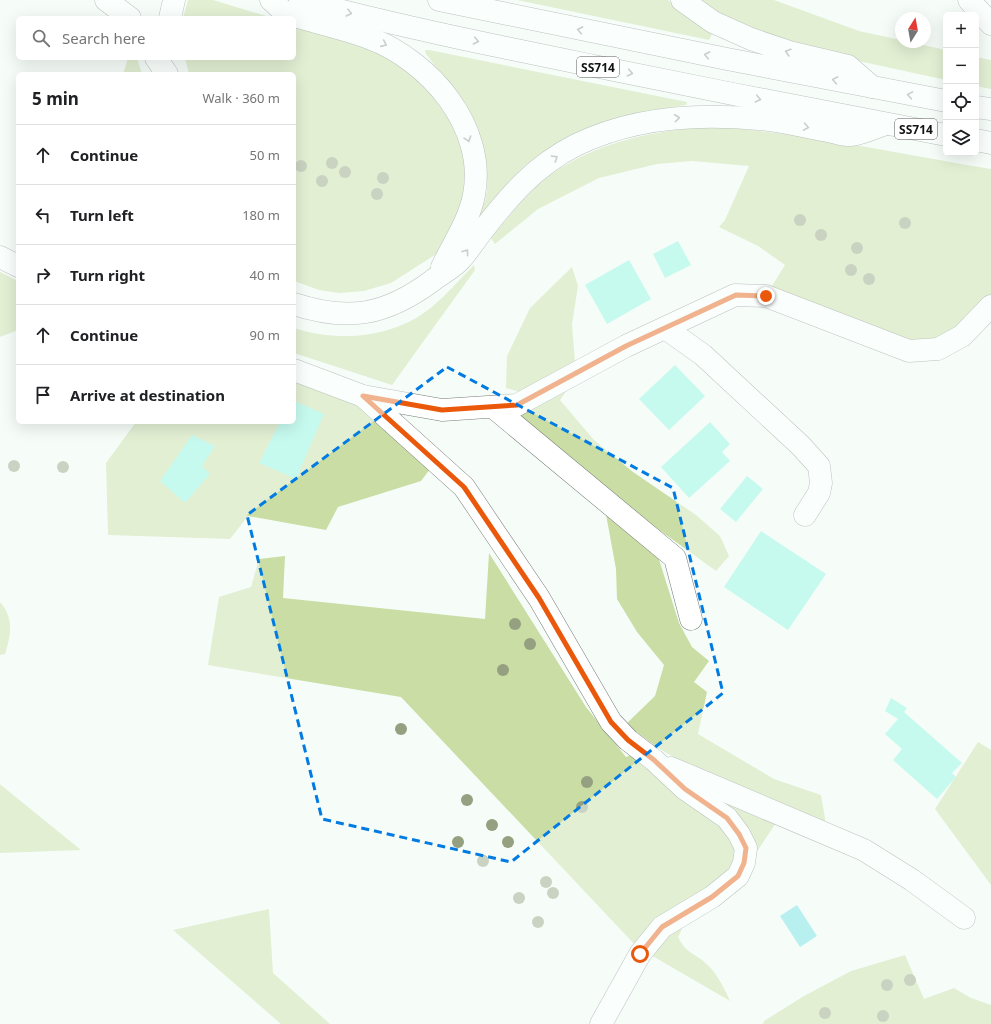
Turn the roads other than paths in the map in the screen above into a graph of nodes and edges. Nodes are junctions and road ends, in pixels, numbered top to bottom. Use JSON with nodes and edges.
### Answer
{"nodes":[{"id":1,"x":106,"y":0,"type":"edge"},
{"id":2,"x":174,"y":0,"type":"edge"},
{"id":3,"x":271,"y":0,"type":"edge"},
{"id":4,"x":439,"y":0,"type":"edge"},
{"id":5,"x":682,"y":0,"type":"edge"},
{"id":6,"x":969,"y":0,"type":"edge"},
{"id":7,"x":306,"y":7,"type":"edge"},
{"id":8,"x":127,"y":16,"type":"edge"},
{"id":9,"x":170,"y":16,"type":"edge"},
{"id":10,"x":991,"y":24,"type":"edge"},
{"id":11,"x":157,"y":60,"type":"edge"},
{"id":12,"x":169,"y":60,"type":"edge"},
{"id":13,"x":166,"y":72,"type":"edge"},
{"id":14,"x":167,"y":72,"type":"edge"},
{"id":15,"x":873,"y":88,"type":"junction"},
{"id":16,"x":943,"y":100,"type":"edge"},
{"id":17,"x":979,"y":107,"type":"edge"},
{"id":18,"x":991,"y":109,"type":"edge"},
{"id":19,"x":886,"y":124,"type":"junction"},
{"id":20,"x":943,"y":134,"type":"edge"},
{"id":21,"x":979,"y":141,"type":"edge"},
{"id":22,"x":991,"y":143,"type":"edge"},
{"id":23,"x":0,"y":257,"type":"edge"},
{"id":24,"x":16,"y":265,"type":"edge"},
{"id":25,"x":437,"y":277,"type":"junction"},
{"id":26,"x":296,"y":305,"type":"edge"},
{"id":27,"x":991,"y":306,"type":"edge"},
{"id":28,"x":665,"y":328,"type":"junction"},
{"id":29,"x":296,"y":371,"type":"edge"},
{"id":30,"x":363,"y":396,"type":"junction"},
{"id":31,"x":493,"y":406,"type":"junction"},
{"id":32,"x":805,"y":514,"type":"dead end"},
{"id":33,"x":690,"y":619,"type":"dead end"},
{"id":34,"x":654,"y":760,"type":"junction"},
{"id":35,"x":964,"y":918,"type":"dead end"},
{"id":36,"x":601,"y":1024,"type":"edge"}],
"edges":[{"from":1,"to":8,"type":"main road"},
{"from":2,"to":9,"type":"main road"},
{"from":3,"to":7,"type":"main road"},
{"from":15,"to":4,"type":"main road","number":"SS714","one_way":true},
{"from":15,"to":5,"type":"main road","one_way":true},
{"from":6,"to":10,"type":"main road"},
{"from":7,"to":19,"type":"main road","number":"SS714","one_way":true},
{"from":7,"to":25,"type":"main road","one_way":true},
{"from":11,"to":13,"type":"main road"},
{"from":12,"to":14,"type":"main road"},
{"from":16,"to":15,"type":"main road","number":"SS714","one_way":true},
{"from":17,"to":18,"type":"main road"},
{"from":19,"to":20,"type":"main road","number":"SS714"},
{"from":25,"to":19,"type":"main road","one_way":true},
{"from":21,"to":22,"type":"main road"},
{"from":23,"to":24,"type":"main road"},
{"from":25,"to":26,"type":"main road"},
{"from":27,"to":28,"type":"main road"},
{"from":28,"to":31,"type":"main road"},
{"from":28,"to":32,"type":"main road"},
{"from":29,"to":30,"type":"main road"},
{"from":30,"to":31,"type":"main road"},
{"from":30,"to":34,"type":"main road"},
{"from":31,"to":33,"type":"main road"},
{"from":34,"to":35,"type":"main road"},
{"from":34,"to":36,"type":"main road"}]}
